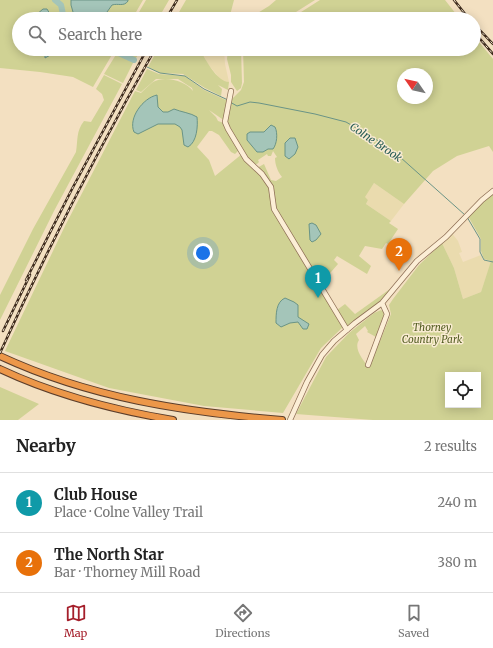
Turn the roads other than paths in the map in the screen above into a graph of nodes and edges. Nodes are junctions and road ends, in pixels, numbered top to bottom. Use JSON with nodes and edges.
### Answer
{"nodes":[{"id":1,"x":231,"y":91,"type":"dead end"},
{"id":2,"x":493,"y":191,"type":"edge"},
{"id":3,"x":382,"y":303,"type":"junction"},
{"id":4,"x":346,"y":329,"type":"junction"},
{"id":5,"x":2,"y":357,"type":"edge"},
{"id":6,"x":368,"y":365,"type":"dead end"},
{"id":7,"x":0,"y":369,"type":"edge"},
{"id":8,"x":173,"y":420,"type":"edge"},
{"id":9,"x":282,"y":420,"type":"edge"},
{"id":10,"x":290,"y":420,"type":"edge"}],
"edges":[{"from":1,"to":4,"type":"street"},
{"from":2,"to":3,"type":"street"},
{"from":3,"to":4,"type":"street"},
{"from":3,"to":6,"type":"street"},
{"from":4,"to":10,"type":"street"},
{"from":5,"to":9,"type":"highway"},
{"from":7,"to":8,"type":"highway"}]}
